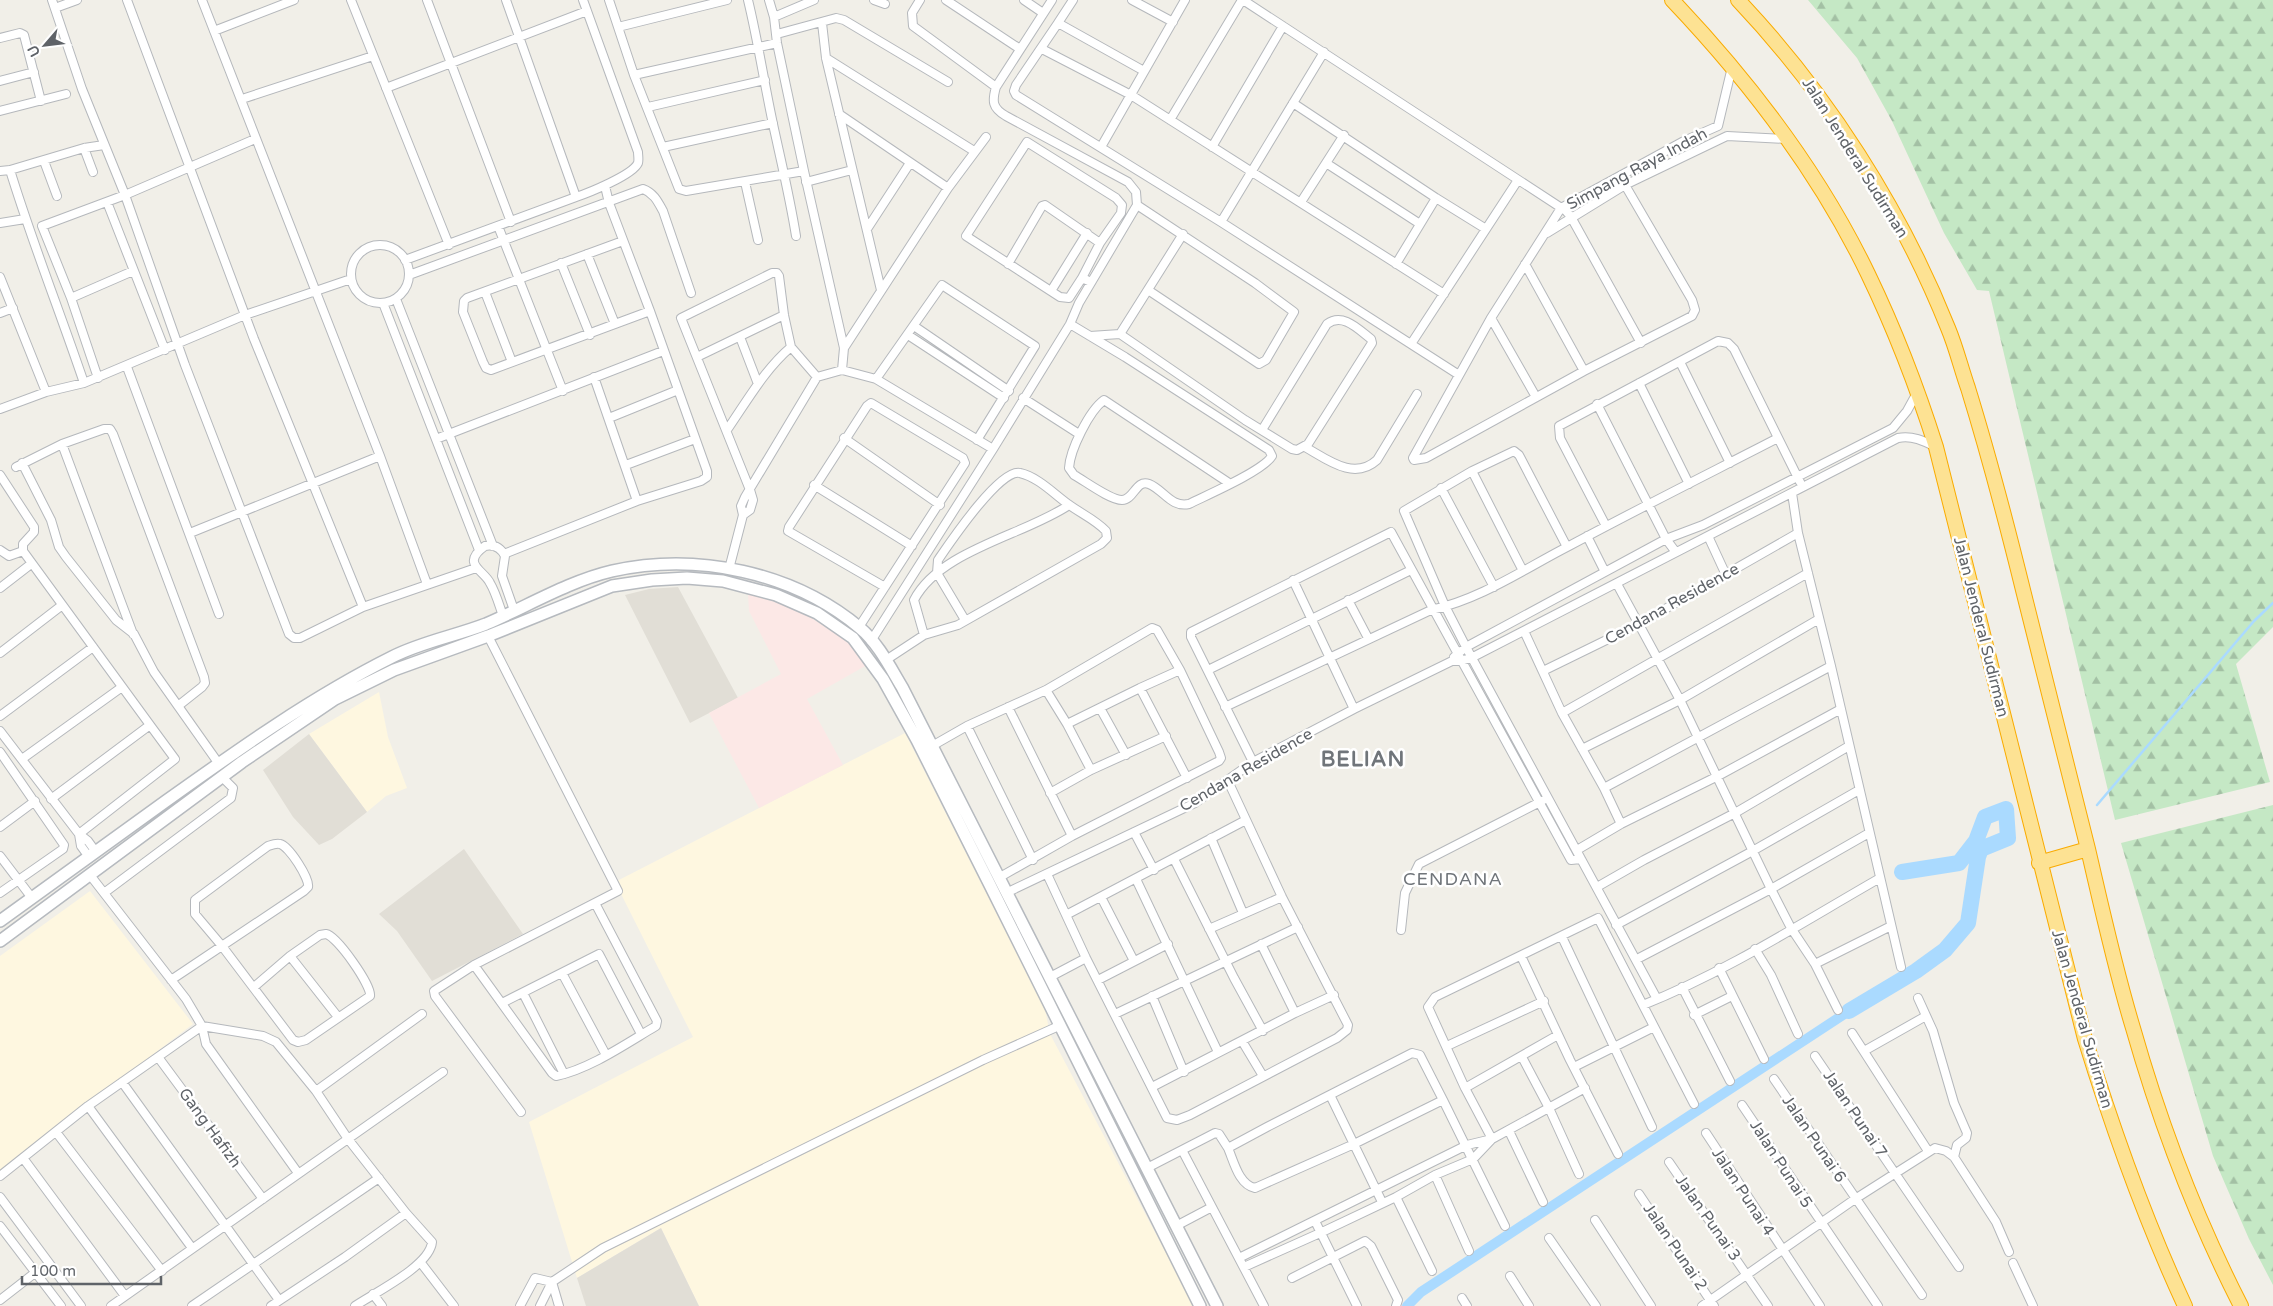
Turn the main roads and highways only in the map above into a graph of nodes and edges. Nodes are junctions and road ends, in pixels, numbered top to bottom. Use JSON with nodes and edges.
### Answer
{"nodes":[{"id":1,"x":1672,"y":0,"type":"edge"},
{"id":2,"x":1738,"y":0,"type":"edge"},
{"id":3,"x":578,"y":584,"type":"junction"},
{"id":4,"x":583,"y":596,"type":"junction"},
{"id":5,"x":980,"y":842,"type":"junction"},
{"id":6,"x":970,"y":848,"type":"junction"},
{"id":7,"x":2088,"y":849,"type":"junction"},
{"id":8,"x":2039,"y":863,"type":"junction"},
{"id":9,"x":0,"y":921,"type":"edge"},
{"id":10,"x":0,"y":941,"type":"edge"},
{"id":11,"x":1200,"y":1306,"type":"edge"},
{"id":12,"x":1217,"y":1306,"type":"edge"},
{"id":13,"x":2185,"y":1306,"type":"edge"},
{"id":14,"x":2241,"y":1306,"type":"edge"}],
"edges":[{"from":1,"to":8,"type":"highway","name":"Jalan Jenderal Sudirman"},
{"from":2,"to":7,"type":"highway","name":"Jalan Jenderal Sudirman"},
{"from":3,"to":4,"type":"main road"},
{"from":3,"to":5,"type":"main road"},
{"from":3,"to":9,"type":"main road"},
{"from":4,"to":6,"type":"main road"},
{"from":4,"to":10,"type":"main road"},
{"from":5,"to":6,"type":"main road"},
{"from":5,"to":12,"type":"main road"},
{"from":6,"to":11,"type":"main road"},
{"from":7,"to":8,"type":"highway"},
{"from":7,"to":14,"type":"highway","name":"Jalan Jenderal Sudirman"},
{"from":8,"to":13,"type":"highway","name":"Jalan Jenderal Sudirman"}]}
